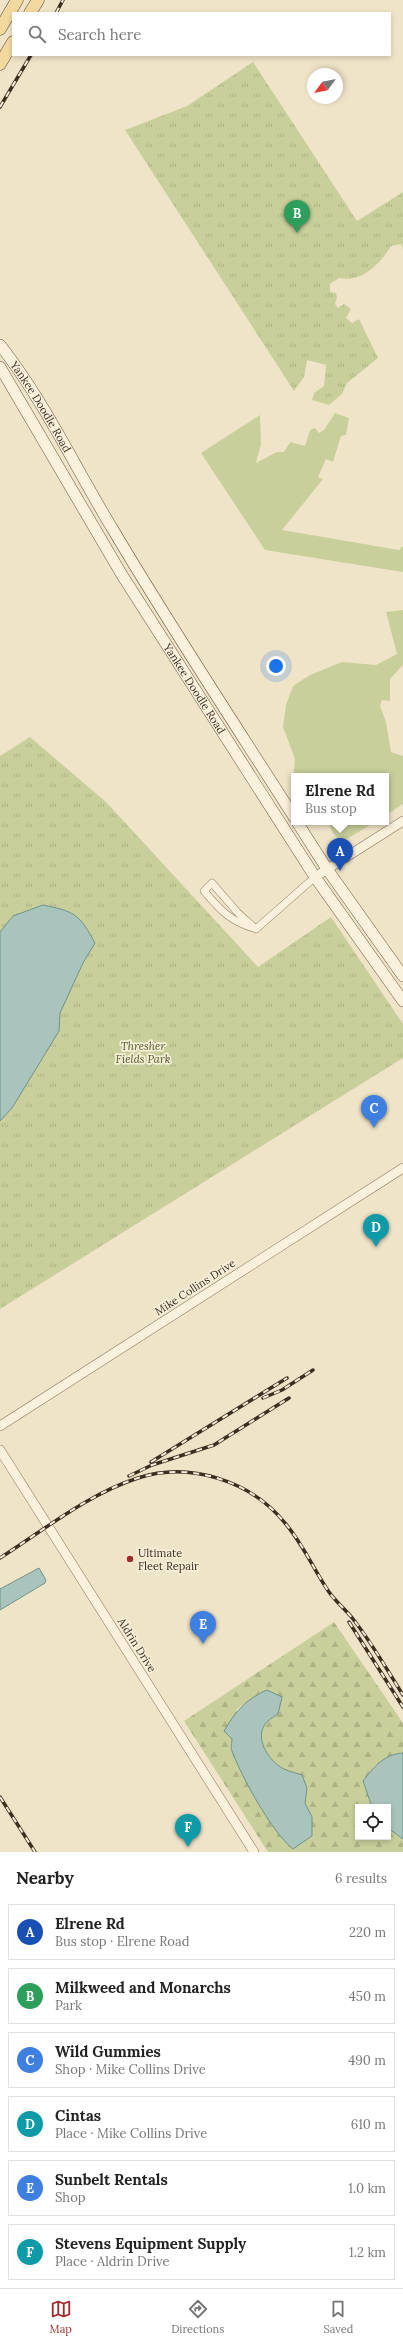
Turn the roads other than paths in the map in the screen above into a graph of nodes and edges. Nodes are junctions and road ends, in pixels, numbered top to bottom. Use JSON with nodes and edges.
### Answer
{"nodes":[{"id":1,"x":17,"y":0,"type":"edge"},
{"id":2,"x":38,"y":0,"type":"edge"},
{"id":3,"x":31,"y":12,"type":"edge"},
{"id":4,"x":0,"y":29,"type":"edge"},
{"id":5,"x":12,"y":44,"type":"edge"},
{"id":6,"x":0,"y":64,"type":"edge"},
{"id":7,"x":0,"y":345,"type":"edge"},
{"id":8,"x":0,"y":367,"type":"edge"},
{"id":9,"x":12,"y":386,"type":"junction"},
{"id":10,"x":87,"y":485,"type":"junction"},
{"id":11,"x":81,"y":504,"type":"junction"},
{"id":12,"x":156,"y":599,"type":"junction"},
{"id":13,"x":291,"y":812,"type":"edge"},
{"id":14,"x":403,"y":821,"type":"edge"},
{"id":15,"x":299,"y":825,"type":"edge"},
{"id":16,"x":327,"y":869,"type":"junction"},
{"id":17,"x":316,"y":877,"type":"junction"},
{"id":18,"x":256,"y":929,"type":"junction"},
{"id":19,"x":403,"y":976,"type":"edge"},
{"id":20,"x":403,"y":1001,"type":"edge"},
{"id":21,"x":403,"y":1168,"type":"edge"},
{"id":22,"x":0,"y":1426,"type":"edge"},
{"id":23,"x":0,"y":1450,"type":"edge"},
{"id":24,"x":254,"y":1852,"type":"edge"}],
"edges":[{"from":1,"to":4,"type":"main road"},
{"from":2,"to":3,"type":"main road"},
{"from":5,"to":6,"type":"main road"},
{"from":7,"to":10,"type":"main road","name":"Yankee Doodle Road"},
{"from":8,"to":9,"type":"main road","name":"Yankee Doodle Road"},
{"from":9,"to":10,"type":"main road"},
{"from":9,"to":11,"type":"main road","name":"Yankee Doodle Road"},
{"from":10,"to":12,"type":"main road","name":"Yankee Doodle Road"},
{"from":11,"to":12,"type":"main road"},
{"from":11,"to":17,"type":"main road","name":"Yankee Doodle Road"},
{"from":12,"to":13,"type":"main road","name":"Yankee Doodle Road"},
{"from":14,"to":16,"type":"street"},
{"from":15,"to":16,"type":"main road"},
{"from":16,"to":17,"type":"street"},
{"from":16,"to":19,"type":"main road"},
{"from":17,"to":18,"type":"street"},
{"from":17,"to":20,"type":"main road","name":"Yankee Doodle Road"},
{"from":18,"to":18,"type":"street"},
{"from":21,"to":22,"type":"street","name":"Mike Collins Drive"},
{"from":23,"to":24,"type":"street","name":"Aldrin Drive"}]}
